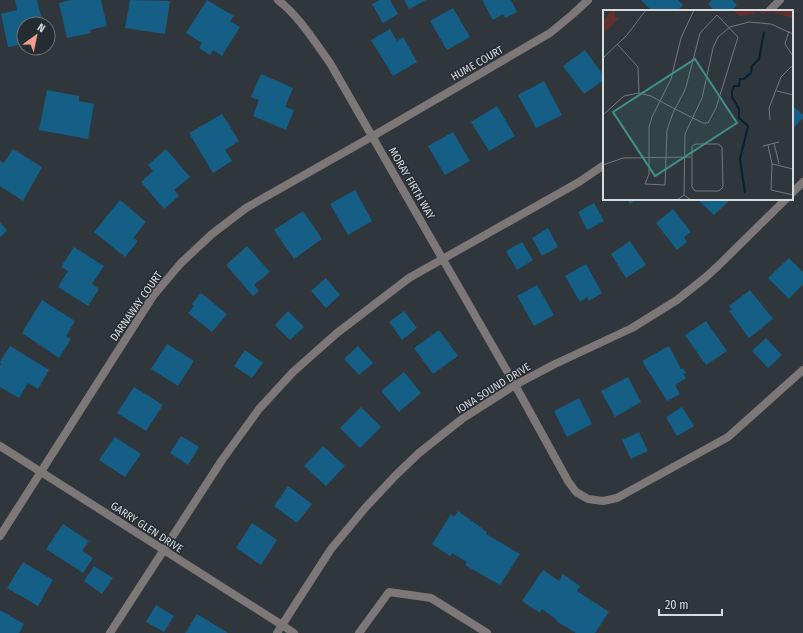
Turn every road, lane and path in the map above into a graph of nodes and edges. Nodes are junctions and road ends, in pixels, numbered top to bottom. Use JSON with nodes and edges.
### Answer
{"nodes":[{"id":1,"x":278,"y":0,"type":"edge"},
{"id":2,"x":588,"y":0,"type":"edge"},
{"id":3,"x":780,"y":0,"type":"edge"},
{"id":4,"x":770,"y":10,"type":"edge"},
{"id":5,"x":372,"y":136,"type":"junction"},
{"id":6,"x":603,"y":166,"type":"edge"},
{"id":7,"x":803,"y":182,"type":"edge"},
{"id":8,"x":793,"y":192,"type":"edge"},
{"id":9,"x":785,"y":200,"type":"edge"},
{"id":10,"x":443,"y":258,"type":"junction"},
{"id":11,"x":803,"y":370,"type":"edge"},
{"id":12,"x":514,"y":385,"type":"junction"},
{"id":13,"x":0,"y":446,"type":"edge"},
{"id":14,"x":41,"y":472,"type":"junction"},
{"id":15,"x":0,"y":536,"type":"edge"},
{"id":16,"x":163,"y":550,"type":"junction"},
{"id":17,"x":282,"y":625,"type":"junction"},
{"id":18,"x":110,"y":633,"type":"edge"},
{"id":19,"x":277,"y":633,"type":"edge"},
{"id":20,"x":294,"y":633,"type":"edge"},
{"id":21,"x":359,"y":633,"type":"edge"},
{"id":22,"x":487,"y":633,"type":"edge"}],
"edges":[{"from":1,"to":5,"type":"street","name":"MORAY FIRTH WAY"},
{"from":2,"to":5,"type":"street","name":"HUME COURT"},
{"from":3,"to":4,"type":"street"},
{"from":5,"to":10,"type":"street","name":"MORAY FIRTH WAY"},
{"from":5,"to":14,"type":"street","name":"DARNAWAY COURT"},
{"from":6,"to":10,"type":"street"},
{"from":7,"to":8,"type":"street"},
{"from":9,"to":12,"type":"street","name":"IONA SOUND DRIVE"},
{"from":10,"to":12,"type":"street","name":"MORAY FIRTH WAY"},
{"from":10,"to":16,"type":"street"},
{"from":11,"to":12,"type":"street","name":"MORAY FIRTH WAY"},
{"from":12,"to":17,"type":"street","name":"IONA SOUND DRIVE"},
{"from":13,"to":14,"type":"street","name":"GARRY GLEN DRIVE"},
{"from":14,"to":15,"type":"street","name":"DARNAWAY COURT"},
{"from":14,"to":16,"type":"street","name":"GARRY GLEN DRIVE"},
{"from":16,"to":17,"type":"street","name":"GARRY GLEN DRIVE"},
{"from":16,"to":18,"type":"street"},
{"from":17,"to":19,"type":"street","name":"IONA SOUND DRIVE"},
{"from":17,"to":20,"type":"street","name":"GARRY GLEN DRIVE"},
{"from":21,"to":22,"type":"street"}]}
